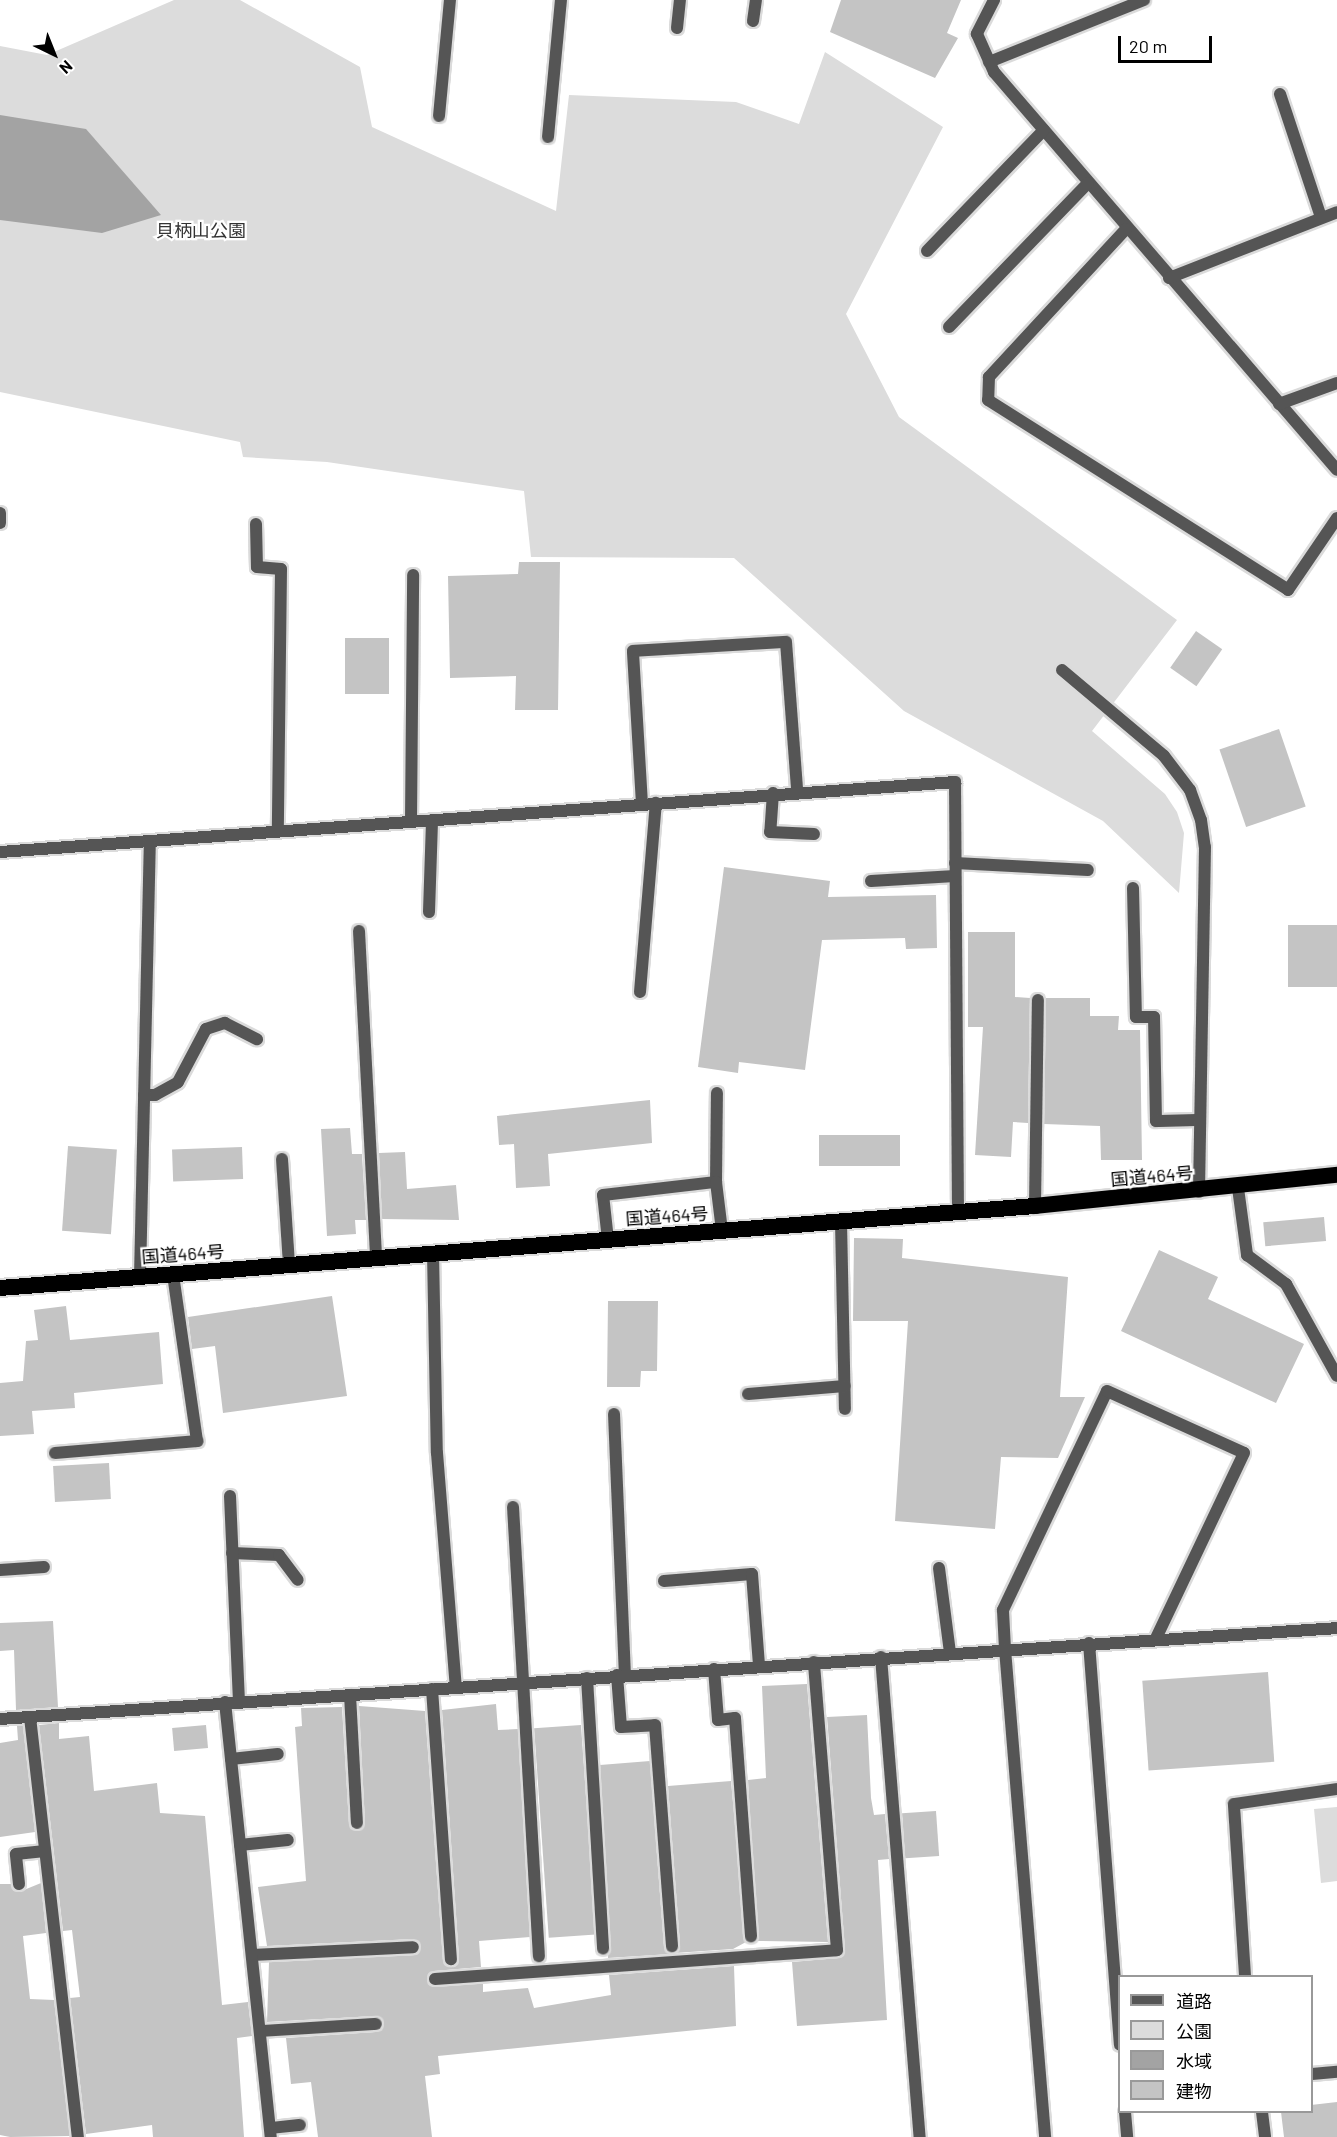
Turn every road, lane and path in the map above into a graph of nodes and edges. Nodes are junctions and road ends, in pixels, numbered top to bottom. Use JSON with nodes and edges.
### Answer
{"nodes":[{"id":1,"x":450,"y":0,"type":"edge"},
{"id":2,"x":561,"y":0,"type":"edge"},
{"id":3,"x":680,"y":0,"type":"edge"},
{"id":4,"x":756,"y":0,"type":"edge"},
{"id":5,"x":994,"y":0,"type":"edge"},
{"id":6,"x":1144,"y":0,"type":"edge"},
{"id":7,"x":753,"y":21,"type":"dead end"},
{"id":8,"x":677,"y":28,"type":"dead end"},
{"id":9,"x":989,"y":62,"type":"junction"},
{"id":10,"x":1280,"y":94,"type":"dead end"},
{"id":11,"x":439,"y":116,"type":"dead end"},
{"id":12,"x":1044,"y":130,"type":"junction"},
{"id":13,"x":548,"y":137,"type":"dead end"},
{"id":14,"x":1088,"y":183,"type":"junction"},
{"id":15,"x":1337,"y":212,"type":"edge"},
{"id":16,"x":1322,"y":217,"type":"junction"},
{"id":17,"x":1126,"y":229,"type":"junction"},
{"id":18,"x":927,"y":251,"type":"dead end"},
{"id":19,"x":1169,"y":278,"type":"junction"},
{"id":20,"x":949,"y":327,"type":"dead end"},
{"id":21,"x":1337,"y":383,"type":"edge"},
{"id":22,"x":1280,"y":404,"type":"junction"},
{"id":23,"x":1337,"y":470,"type":"edge"},
{"id":24,"x":0,"y":513,"type":"edge"},
{"id":25,"x":1337,"y":518,"type":"edge"},
{"id":26,"x":0,"y":523,"type":"edge"},
{"id":27,"x":256,"y":524,"type":"dead end"},
{"id":28,"x":413,"y":575,"type":"dead end"},
{"id":29,"x":1062,"y":670,"type":"dead end"},
{"id":30,"x":797,"y":790,"type":"junction"},
{"id":31,"x":773,"y":793,"type":"junction"},
{"id":32,"x":656,"y":803,"type":"junction"},
{"id":33,"x":642,"y":804,"type":"junction"},
{"id":34,"x":432,"y":820,"type":"junction"},
{"id":35,"x":411,"y":821,"type":"junction"},
{"id":36,"x":278,"y":831,"type":"junction"},
{"id":37,"x":814,"y":834,"type":"dead end"},
{"id":38,"x":150,"y":844,"type":"junction"},
{"id":39,"x":0,"y":852,"type":"edge"},
{"id":40,"x":955,"y":870,"type":"junction"},
{"id":41,"x":1089,"y":870,"type":"dead end"},
{"id":42,"x":872,"y":881,"type":"dead end"},
{"id":43,"x":1133,"y":888,"type":"dead end"},
{"id":44,"x":429,"y":912,"type":"dead end"},
{"id":45,"x":358,"y":931,"type":"dead end"},
{"id":46,"x":640,"y":992,"type":"dead end"},
{"id":47,"x":1038,"y":1000,"type":"dead end"},
{"id":48,"x":257,"y":1039,"type":"dead end"},
{"id":49,"x":717,"y":1094,"type":"dead end"},
{"id":50,"x":144,"y":1095,"type":"junction"},
{"id":51,"x":1200,"y":1120,"type":"junction"},
{"id":52,"x":282,"y":1159,"type":"dead end"},
{"id":53,"x":1337,"y":1175,"type":"edge"},
{"id":54,"x":716,"y":1182,"type":"junction"},
{"id":55,"x":1238,"y":1188,"type":"junction"},
{"id":56,"x":1199,"y":1192,"type":"junction"},
{"id":57,"x":1035,"y":1206,"type":"junction"},
{"id":58,"x":958,"y":1212,"type":"junction"},
{"id":59,"x":842,"y":1222,"type":"junction"},
{"id":60,"x":722,"y":1231,"type":"junction"},
{"id":61,"x":608,"y":1240,"type":"junction"},
{"id":62,"x":433,"y":1253,"type":"junction"},
{"id":63,"x":376,"y":1259,"type":"junction"},
{"id":64,"x":289,"y":1265,"type":"junction"},
{"id":65,"x":173,"y":1274,"type":"junction"},
{"id":66,"x":140,"y":1276,"type":"junction"},
{"id":67,"x":0,"y":1288,"type":"edge"},
{"id":68,"x":1337,"y":1376,"type":"edge"},
{"id":69,"x":845,"y":1386,"type":"junction"},
{"id":70,"x":748,"y":1394,"type":"dead end"},
{"id":71,"x":845,"y":1409,"type":"dead end"},
{"id":72,"x":614,"y":1414,"type":"dead end"},
{"id":73,"x":55,"y":1453,"type":"dead end"},
{"id":74,"x":230,"y":1496,"type":"dead end"},
{"id":75,"x":513,"y":1508,"type":"dead end"},
{"id":76,"x":232,"y":1552,"type":"junction"},
{"id":77,"x":44,"y":1568,"type":"dead end"},
{"id":78,"x":939,"y":1568,"type":"dead end"},
{"id":79,"x":0,"y":1570,"type":"edge"},
{"id":80,"x":298,"y":1580,"type":"dead end"},
{"id":81,"x":664,"y":1581,"type":"dead end"},
{"id":82,"x":1337,"y":1628,"type":"edge"},
{"id":83,"x":1156,"y":1638,"type":"junction"},
{"id":84,"x":1089,"y":1643,"type":"junction"},
{"id":85,"x":1005,"y":1649,"type":"junction"},
{"id":86,"x":950,"y":1653,"type":"junction"},
{"id":87,"x":881,"y":1657,"type":"junction"},
{"id":88,"x":814,"y":1662,"type":"junction"},
{"id":89,"x":759,"y":1666,"type":"junction"},
{"id":90,"x":714,"y":1669,"type":"junction"},
{"id":91,"x":621,"y":1675,"type":"junction"},
{"id":92,"x":587,"y":1678,"type":"junction"},
{"id":93,"x":524,"y":1682,"type":"junction"},
{"id":94,"x":456,"y":1687,"type":"junction"},
{"id":95,"x":432,"y":1689,"type":"junction"},
{"id":96,"x":350,"y":1695,"type":"junction"},
{"id":97,"x":239,"y":1701,"type":"junction"},
{"id":98,"x":225,"y":1702,"type":"junction"},
{"id":99,"x":30,"y":1717,"type":"junction"},
{"id":100,"x":0,"y":1719,"type":"edge"},
{"id":101,"x":278,"y":1754,"type":"dead end"},
{"id":102,"x":231,"y":1759,"type":"junction"},
{"id":103,"x":1337,"y":1789,"type":"edge"},
{"id":104,"x":357,"y":1823,"type":"dead end"},
{"id":105,"x":288,"y":1840,"type":"dead end"},
{"id":106,"x":240,"y":1845,"type":"junction"},
{"id":107,"x":45,"y":1851,"type":"junction"},
{"id":108,"x":19,"y":1884,"type":"dead end"},
{"id":109,"x":751,"y":1936,"type":"dead end"},
{"id":110,"x":672,"y":1946,"type":"dead end"},
{"id":111,"x":412,"y":1947,"type":"dead end"},
{"id":112,"x":603,"y":1949,"type":"dead end"},
{"id":113,"x":252,"y":1955,"type":"junction"},
{"id":114,"x":539,"y":1956,"type":"dead end"},
{"id":115,"x":451,"y":1959,"type":"dead end"},
{"id":116,"x":1245,"y":1975,"type":"edge"},
{"id":117,"x":435,"y":1979,"type":"dead end"},
{"id":118,"x":376,"y":2024,"type":"dead end"},
{"id":119,"x":261,"y":2031,"type":"junction"},
{"id":120,"x":1118,"y":2032,"type":"edge"},
{"id":121,"x":1337,"y":2072,"type":"edge"},
{"id":122,"x":1313,"y":2074,"type":"edge"},
{"id":123,"x":1125,"y":2113,"type":"edge"},
{"id":124,"x":1262,"y":2113,"type":"edge"},
{"id":125,"x":300,"y":2125,"type":"dead end"},
{"id":126,"x":271,"y":2132,"type":"edge"},
{"id":127,"x":78,"y":2137,"type":"edge"},
{"id":128,"x":920,"y":2137,"type":"edge"},
{"id":129,"x":1046,"y":2137,"type":"edge"},
{"id":130,"x":1126,"y":2137,"type":"edge"},
{"id":131,"x":1265,"y":2137,"type":"edge"}],
"edges":[{"from":1,"to":11,"type":"street"},
{"from":2,"to":13,"type":"street"},
{"from":3,"to":8,"type":"street"},
{"from":4,"to":7,"type":"street"},
{"from":5,"to":9,"type":"street"},
{"from":6,"to":9,"type":"street"},
{"from":9,"to":12,"type":"street"},
{"from":10,"to":16,"type":"street"},
{"from":12,"to":14,"type":"street"},
{"from":12,"to":18,"type":"street"},
{"from":14,"to":17,"type":"street"},
{"from":14,"to":20,"type":"street"},
{"from":15,"to":16,"type":"street"},
{"from":16,"to":19,"type":"street"},
{"from":17,"to":19,"type":"street"},
{"from":17,"to":25,"type":"street"},
{"from":19,"to":22,"type":"street"},
{"from":21,"to":22,"type":"street"},
{"from":22,"to":23,"type":"street"},
{"from":24,"to":26,"type":"street"},
{"from":27,"to":36,"type":"street"},
{"from":28,"to":35,"type":"street"},
{"from":29,"to":51,"type":"street"},
{"from":30,"to":31,"type":"street"},
{"from":30,"to":33,"type":"street"},
{"from":30,"to":40,"type":"street"},
{"from":31,"to":32,"type":"street"},
{"from":31,"to":37,"type":"street"},
{"from":32,"to":33,"type":"street"},
{"from":32,"to":46,"type":"street"},
{"from":33,"to":34,"type":"street"},
{"from":34,"to":35,"type":"street"},
{"from":34,"to":44,"type":"street"},
{"from":35,"to":36,"type":"street"},
{"from":36,"to":38,"type":"street"},
{"from":38,"to":39,"type":"street"},
{"from":38,"to":50,"type":"street"},
{"from":40,"to":41,"type":"street"},
{"from":40,"to":42,"type":"street"},
{"from":40,"to":58,"type":"street"},
{"from":43,"to":51,"type":"street"},
{"from":45,"to":63,"type":"street"},
{"from":47,"to":57,"type":"street"},
{"from":48,"to":50,"type":"street"},
{"from":49,"to":54,"type":"street"},
{"from":50,"to":66,"type":"street"},
{"from":51,"to":56,"type":"street"},
{"from":52,"to":64,"type":"street"},
{"from":53,"to":55,"type":"highway","name":"国道464号"},
{"from":54,"to":60,"type":"street"},
{"from":54,"to":61,"type":"street"},
{"from":55,"to":56,"type":"highway","name":"国道464号"},
{"from":55,"to":68,"type":"street"},
{"from":56,"to":57,"type":"highway","name":"国道464号"},
{"from":57,"to":58,"type":"highway","name":"国道464号"},
{"from":58,"to":59,"type":"highway","name":"国道464号"},
{"from":59,"to":60,"type":"highway","name":"国道464号"},
{"from":59,"to":69,"type":"street"},
{"from":60,"to":61,"type":"highway","name":"国道464号"},
{"from":61,"to":62,"type":"highway","name":"国道464号"},
{"from":62,"to":63,"type":"highway","name":"国道464号"},
{"from":62,"to":94,"type":"street"},
{"from":63,"to":64,"type":"highway","name":"国道464号"},
{"from":64,"to":65,"type":"highway","name":"国道464号"},
{"from":65,"to":66,"type":"highway","name":"国道464号"},
{"from":65,"to":73,"type":"street"},
{"from":66,"to":67,"type":"highway","name":"国道464号"},
{"from":69,"to":70,"type":"street"},
{"from":69,"to":71,"type":"street"},
{"from":72,"to":91,"type":"street"},
{"from":74,"to":76,"type":"street"},
{"from":75,"to":93,"type":"street"},
{"from":76,"to":80,"type":"street"},
{"from":76,"to":97,"type":"street"},
{"from":77,"to":79,"type":"street"},
{"from":78,"to":86,"type":"street"},
{"from":81,"to":89,"type":"street"},
{"from":82,"to":83,"type":"street"},
{"from":83,"to":84,"type":"street"},
{"from":83,"to":85,"type":"street"},
{"from":84,"to":85,"type":"street"},
{"from":84,"to":120,"type":"street"},
{"from":85,"to":86,"type":"street"},
{"from":85,"to":129,"type":"street"},
{"from":86,"to":87,"type":"street"},
{"from":87,"to":88,"type":"street"},
{"from":87,"to":128,"type":"street"},
{"from":88,"to":89,"type":"street"},
{"from":88,"to":117,"type":"street"},
{"from":89,"to":90,"type":"street"},
{"from":90,"to":91,"type":"street"},
{"from":90,"to":109,"type":"street"},
{"from":91,"to":92,"type":"street"},
{"from":91,"to":110,"type":"street"},
{"from":92,"to":93,"type":"street"},
{"from":92,"to":112,"type":"street"},
{"from":93,"to":94,"type":"street"},
{"from":93,"to":114,"type":"street"},
{"from":94,"to":95,"type":"street"},
{"from":95,"to":96,"type":"street"},
{"from":95,"to":115,"type":"street"},
{"from":96,"to":97,"type":"street"},
{"from":96,"to":104,"type":"street"},
{"from":97,"to":98,"type":"street"},
{"from":98,"to":99,"type":"street"},
{"from":98,"to":102,"type":"street"},
{"from":99,"to":100,"type":"street"},
{"from":99,"to":107,"type":"street"},
{"from":101,"to":102,"type":"street"},
{"from":102,"to":106,"type":"street"},
{"from":103,"to":116,"type":"street"},
{"from":105,"to":106,"type":"street"},
{"from":106,"to":113,"type":"street"},
{"from":107,"to":108,"type":"street"},
{"from":107,"to":127,"type":"street"},
{"from":111,"to":113,"type":"street"},
{"from":113,"to":119,"type":"street"},
{"from":118,"to":119,"type":"street"},
{"from":119,"to":126,"type":"street"},
{"from":121,"to":122,"type":"street"},
{"from":123,"to":130,"type":"street"},
{"from":124,"to":131,"type":"street"},
{"from":125,"to":126,"type":"street"}]}
